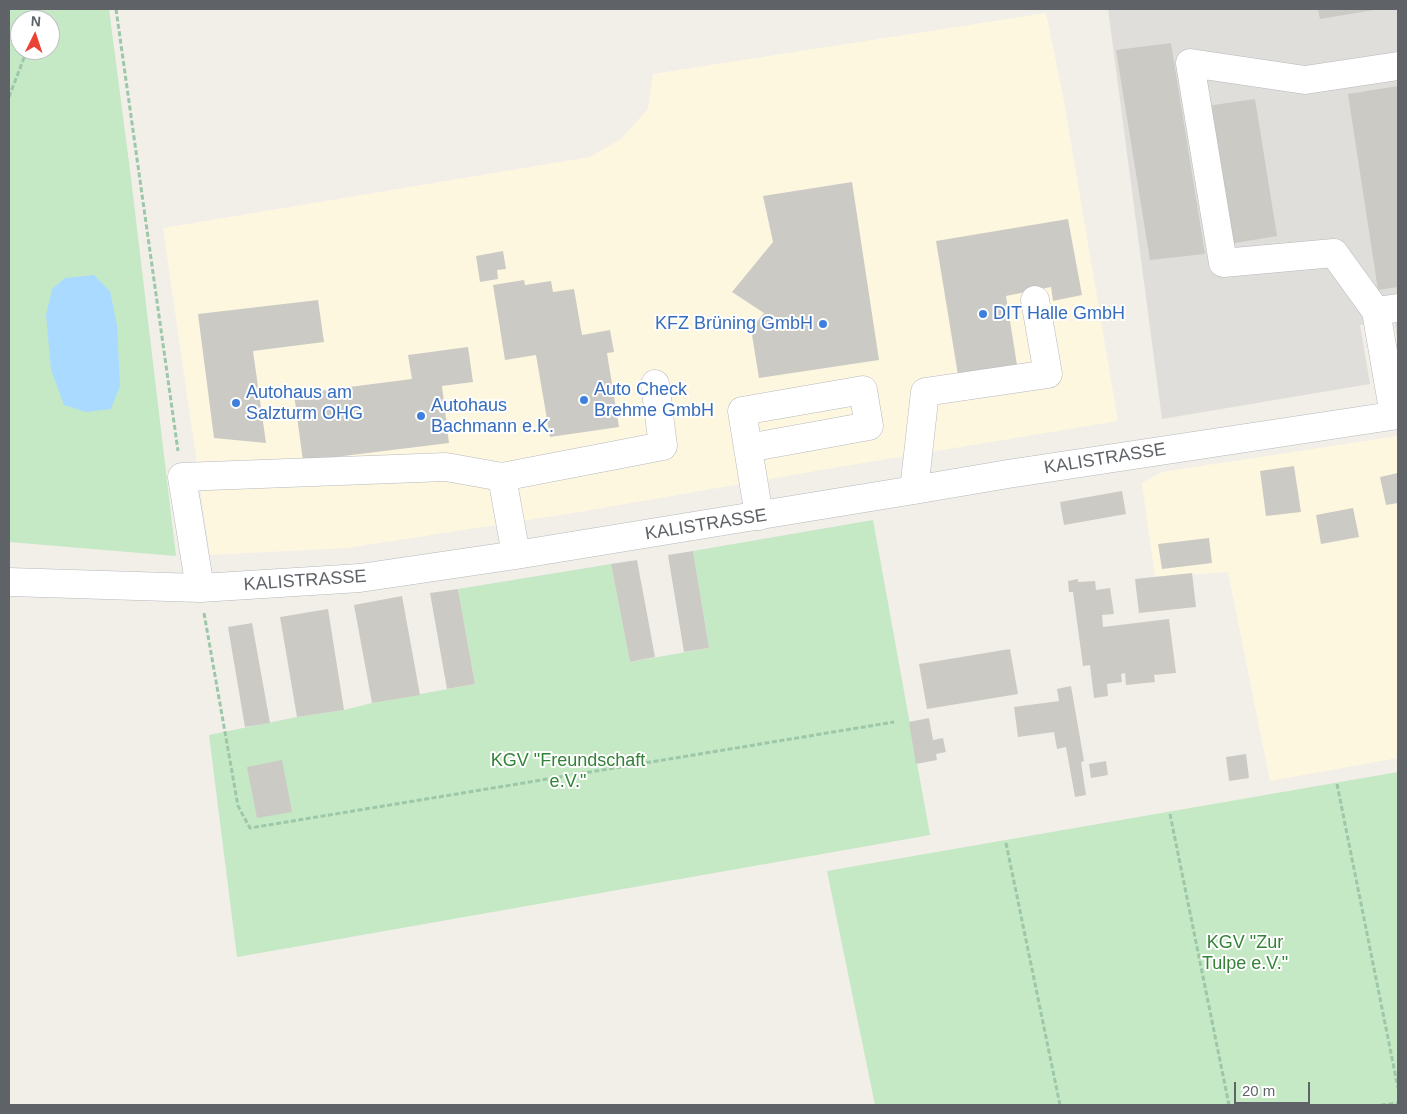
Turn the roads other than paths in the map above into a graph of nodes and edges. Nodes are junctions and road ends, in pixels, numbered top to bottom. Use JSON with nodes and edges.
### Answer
{"nodes":[{"id":1,"x":1398,"y":66,"type":"edge"},
{"id":2,"x":1035,"y":300,"type":"dead end"},
{"id":3,"x":1387,"y":310,"type":"edge"},
{"id":4,"x":655,"y":384,"type":"dead end"},
{"id":5,"x":1396,"y":415,"type":"edge"},
{"id":6,"x":748,"y":448,"type":"dead end"},
{"id":7,"x":502,"y":477,"type":"junction"},
{"id":8,"x":914,"y":490,"type":"junction"},
{"id":9,"x":759,"y":516,"type":"junction"},
{"id":10,"x":516,"y":555,"type":"junction"},
{"id":11,"x":9,"y":582,"type":"edge"},
{"id":12,"x":200,"y":588,"type":"junction"}],
"edges":[{"from":1,"to":3,"type":"street"},
{"from":2,"to":8,"type":"street"},
{"from":3,"to":5,"type":"street"},
{"from":4,"to":7,"type":"street"},
{"from":5,"to":8,"type":"street","name":"KALISTRASSE"},
{"from":6,"to":9,"type":"street"},
{"from":7,"to":10,"type":"street"},
{"from":7,"to":12,"type":"street"},
{"from":8,"to":9,"type":"street","name":"KALISTRASSE"},
{"from":9,"to":10,"type":"street","name":"KALISTRASSE"},
{"from":10,"to":12,"type":"street","name":"KALISTRASSE"},
{"from":11,"to":12,"type":"street","name":"KALISTRASSE"}]}
